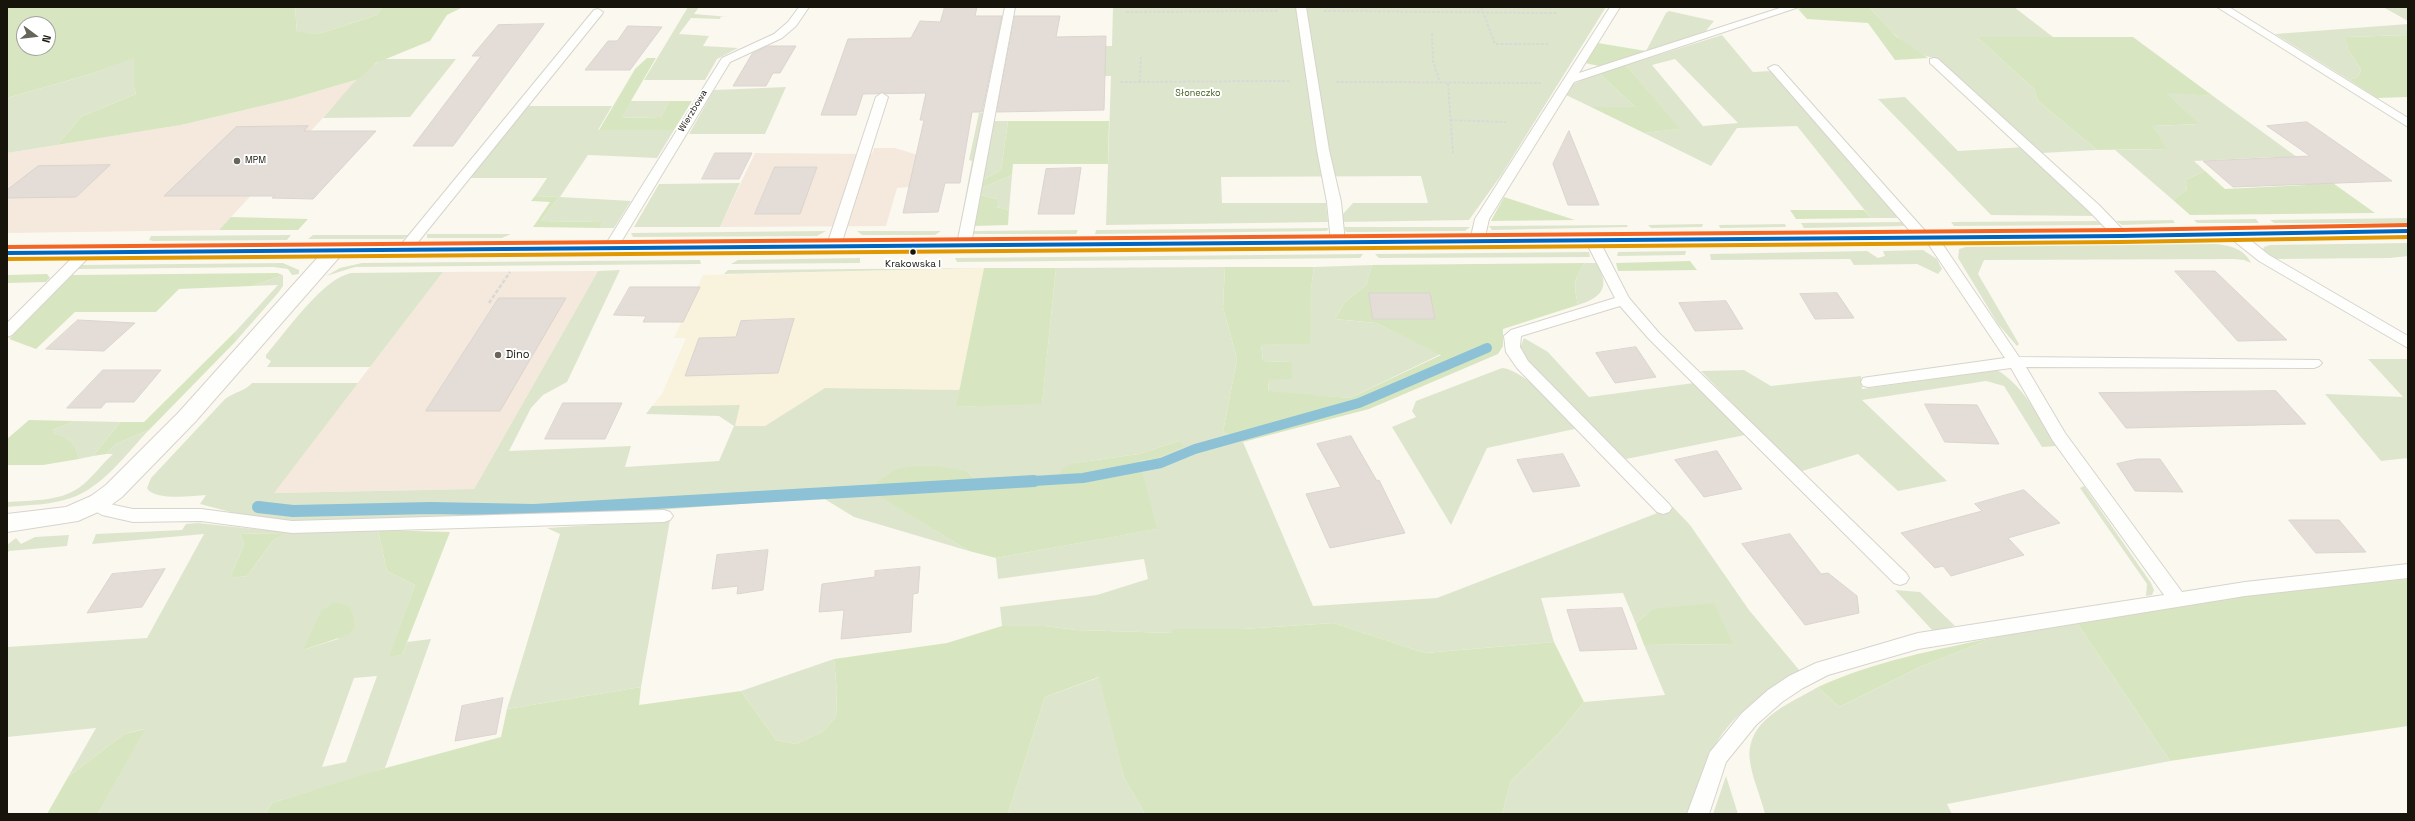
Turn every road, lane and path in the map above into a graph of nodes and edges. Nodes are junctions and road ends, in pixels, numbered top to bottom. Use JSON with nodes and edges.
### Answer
{"nodes":[{"id":1,"x":804,"y":7,"type":"edge"},
{"id":2,"x":1010,"y":7,"type":"edge"},
{"id":3,"x":1481,"y":7,"type":"edge"},
{"id":4,"x":1614,"y":7,"type":"edge"},
{"id":5,"x":1794,"y":7,"type":"edge"},
{"id":6,"x":2222,"y":7,"type":"edge"},
{"id":7,"x":1302,"y":9,"type":"edge"},
{"id":8,"x":598,"y":12,"type":"dead end"},
{"id":9,"x":1126,"y":12,"type":"dead end"},
{"id":10,"x":1483,"y":12,"type":"junction"},
{"id":11,"x":1556,"y":13,"type":"dead end"},
{"id":12,"x":1432,"y":33,"type":"dead end"},
{"id":13,"x":1549,"y":44,"type":"dead end"},
{"id":14,"x":1141,"y":57,"type":"dead end"},
{"id":15,"x":1934,"y":61,"type":"dead end"},
{"id":16,"x":1774,"y":68,"type":"dead end"},
{"id":17,"x":1569,"y":80,"type":"junction"},
{"id":18,"x":1313,"y":81,"type":"junction"},
{"id":19,"x":1120,"y":82,"type":"dead end"},
{"id":20,"x":1140,"y":82,"type":"junction"},
{"id":21,"x":1440,"y":83,"type":"junction"},
{"id":22,"x":1448,"y":83,"type":"junction"},
{"id":23,"x":1548,"y":83,"type":"dead end"},
{"id":24,"x":882,"y":97,"type":"dead end"},
{"id":25,"x":1450,"y":120,"type":"junction"},
{"id":26,"x":1506,"y":122,"type":"dead end"},
{"id":27,"x":2408,"y":123,"type":"edge"},
{"id":28,"x":1453,"y":152,"type":"dead end"},
{"id":29,"x":2408,"y":231,"type":"edge"},
{"id":30,"x":2234,"y":234,"type":"junction"},
{"id":31,"x":1926,"y":236,"type":"junction"},
{"id":32,"x":2121,"y":236,"type":"junction"},
{"id":33,"x":1592,"y":240,"type":"junction"},
{"id":34,"x":1477,"y":241,"type":"junction"},
{"id":35,"x":1338,"y":242,"type":"junction"},
{"id":36,"x":964,"y":244,"type":"junction"},
{"id":37,"x":834,"y":245,"type":"junction"},
{"id":38,"x":612,"y":247,"type":"junction"},
{"id":39,"x":405,"y":249,"type":"junction"},
{"id":40,"x":335,"y":250,"type":"junction"},
{"id":41,"x":85,"y":253,"type":"junction"},
{"id":42,"x":7,"y":254,"type":"edge"},
{"id":43,"x":513,"y":268,"type":"dead end"},
{"id":44,"x":1623,"y":300,"type":"junction"},
{"id":45,"x":489,"y":303,"type":"dead end"},
{"id":46,"x":7,"y":332,"type":"edge"},
{"id":47,"x":2408,"y":343,"type":"edge"},
{"id":48,"x":2015,"y":362,"type":"junction"},
{"id":49,"x":2314,"y":363,"type":"dead end"},
{"id":50,"x":1869,"y":382,"type":"dead end"},
{"id":51,"x":96,"y":504,"type":"junction"},
{"id":52,"x":1663,"y":508,"type":"dead end"},
{"id":53,"x":664,"y":516,"type":"dead end"},
{"id":54,"x":10,"y":526,"type":"edge"},
{"id":55,"x":2408,"y":571,"type":"edge"},
{"id":56,"x":1900,"y":578,"type":"dead end"},
{"id":57,"x":2178,"y":600,"type":"junction"},
{"id":58,"x":1698,"y":814,"type":"edge"}],
"edges":[{"from":1,"to":38,"type":"lane","name":"Wierzbowa"},
{"from":2,"to":36,"type":"lane"},
{"from":3,"to":10,"type":"path"},
{"from":4,"to":17,"type":"lane"},
{"from":5,"to":17,"type":"lane"},
{"from":6,"to":27,"type":"lane"},
{"from":7,"to":9,"type":"path"},
{"from":7,"to":10,"type":"path"},
{"from":7,"to":18,"type":"lane"},
{"from":8,"to":39,"type":"lane"},
{"from":10,"to":11,"type":"path"},
{"from":10,"to":13,"type":"path"},
{"from":12,"to":21,"type":"path"},
{"from":14,"to":20,"type":"path"},
{"from":15,"to":32,"type":"lane"},
{"from":16,"to":31,"type":"lane"},
{"from":17,"to":34,"type":"lane"},
{"from":18,"to":20,"type":"path"},
{"from":18,"to":21,"type":"path"},
{"from":18,"to":35,"type":"lane"},
{"from":19,"to":20,"type":"path"},
{"from":21,"to":22,"type":"path"},
{"from":22,"to":23,"type":"path"},
{"from":22,"to":25,"type":"path"},
{"from":24,"to":37,"type":"lane"},
{"from":25,"to":26,"type":"path"},
{"from":25,"to":28,"type":"path"},
{"from":29,"to":30,"type":"main road"},
{"from":30,"to":32,"type":"main road"},
{"from":30,"to":47,"type":"lane"},
{"from":31,"to":32,"type":"main road"},
{"from":31,"to":33,"type":"main road"},
{"from":31,"to":48,"type":"lane"},
{"from":33,"to":34,"type":"main road"},
{"from":33,"to":44,"type":"lane"},
{"from":34,"to":35,"type":"main road"},
{"from":35,"to":36,"type":"main road"},
{"from":36,"to":37,"type":"main road"},
{"from":37,"to":38,"type":"main road"},
{"from":38,"to":39,"type":"main road"},
{"from":39,"to":40,"type":"main road"},
{"from":40,"to":41,"type":"main road"},
{"from":40,"to":51,"type":"main road"},
{"from":41,"to":42,"type":"main road"},
{"from":41,"to":46,"type":"lane"},
{"from":43,"to":45,"type":"path"},
{"from":44,"to":52,"type":"lane"},
{"from":44,"to":56,"type":"lane"},
{"from":48,"to":49,"type":"lane"},
{"from":48,"to":50,"type":"lane"},
{"from":48,"to":57,"type":"lane"},
{"from":51,"to":53,"type":"lane"},
{"from":51,"to":54,"type":"main road"},
{"from":55,"to":57,"type":"lane"},
{"from":57,"to":58,"type":"lane"}]}
